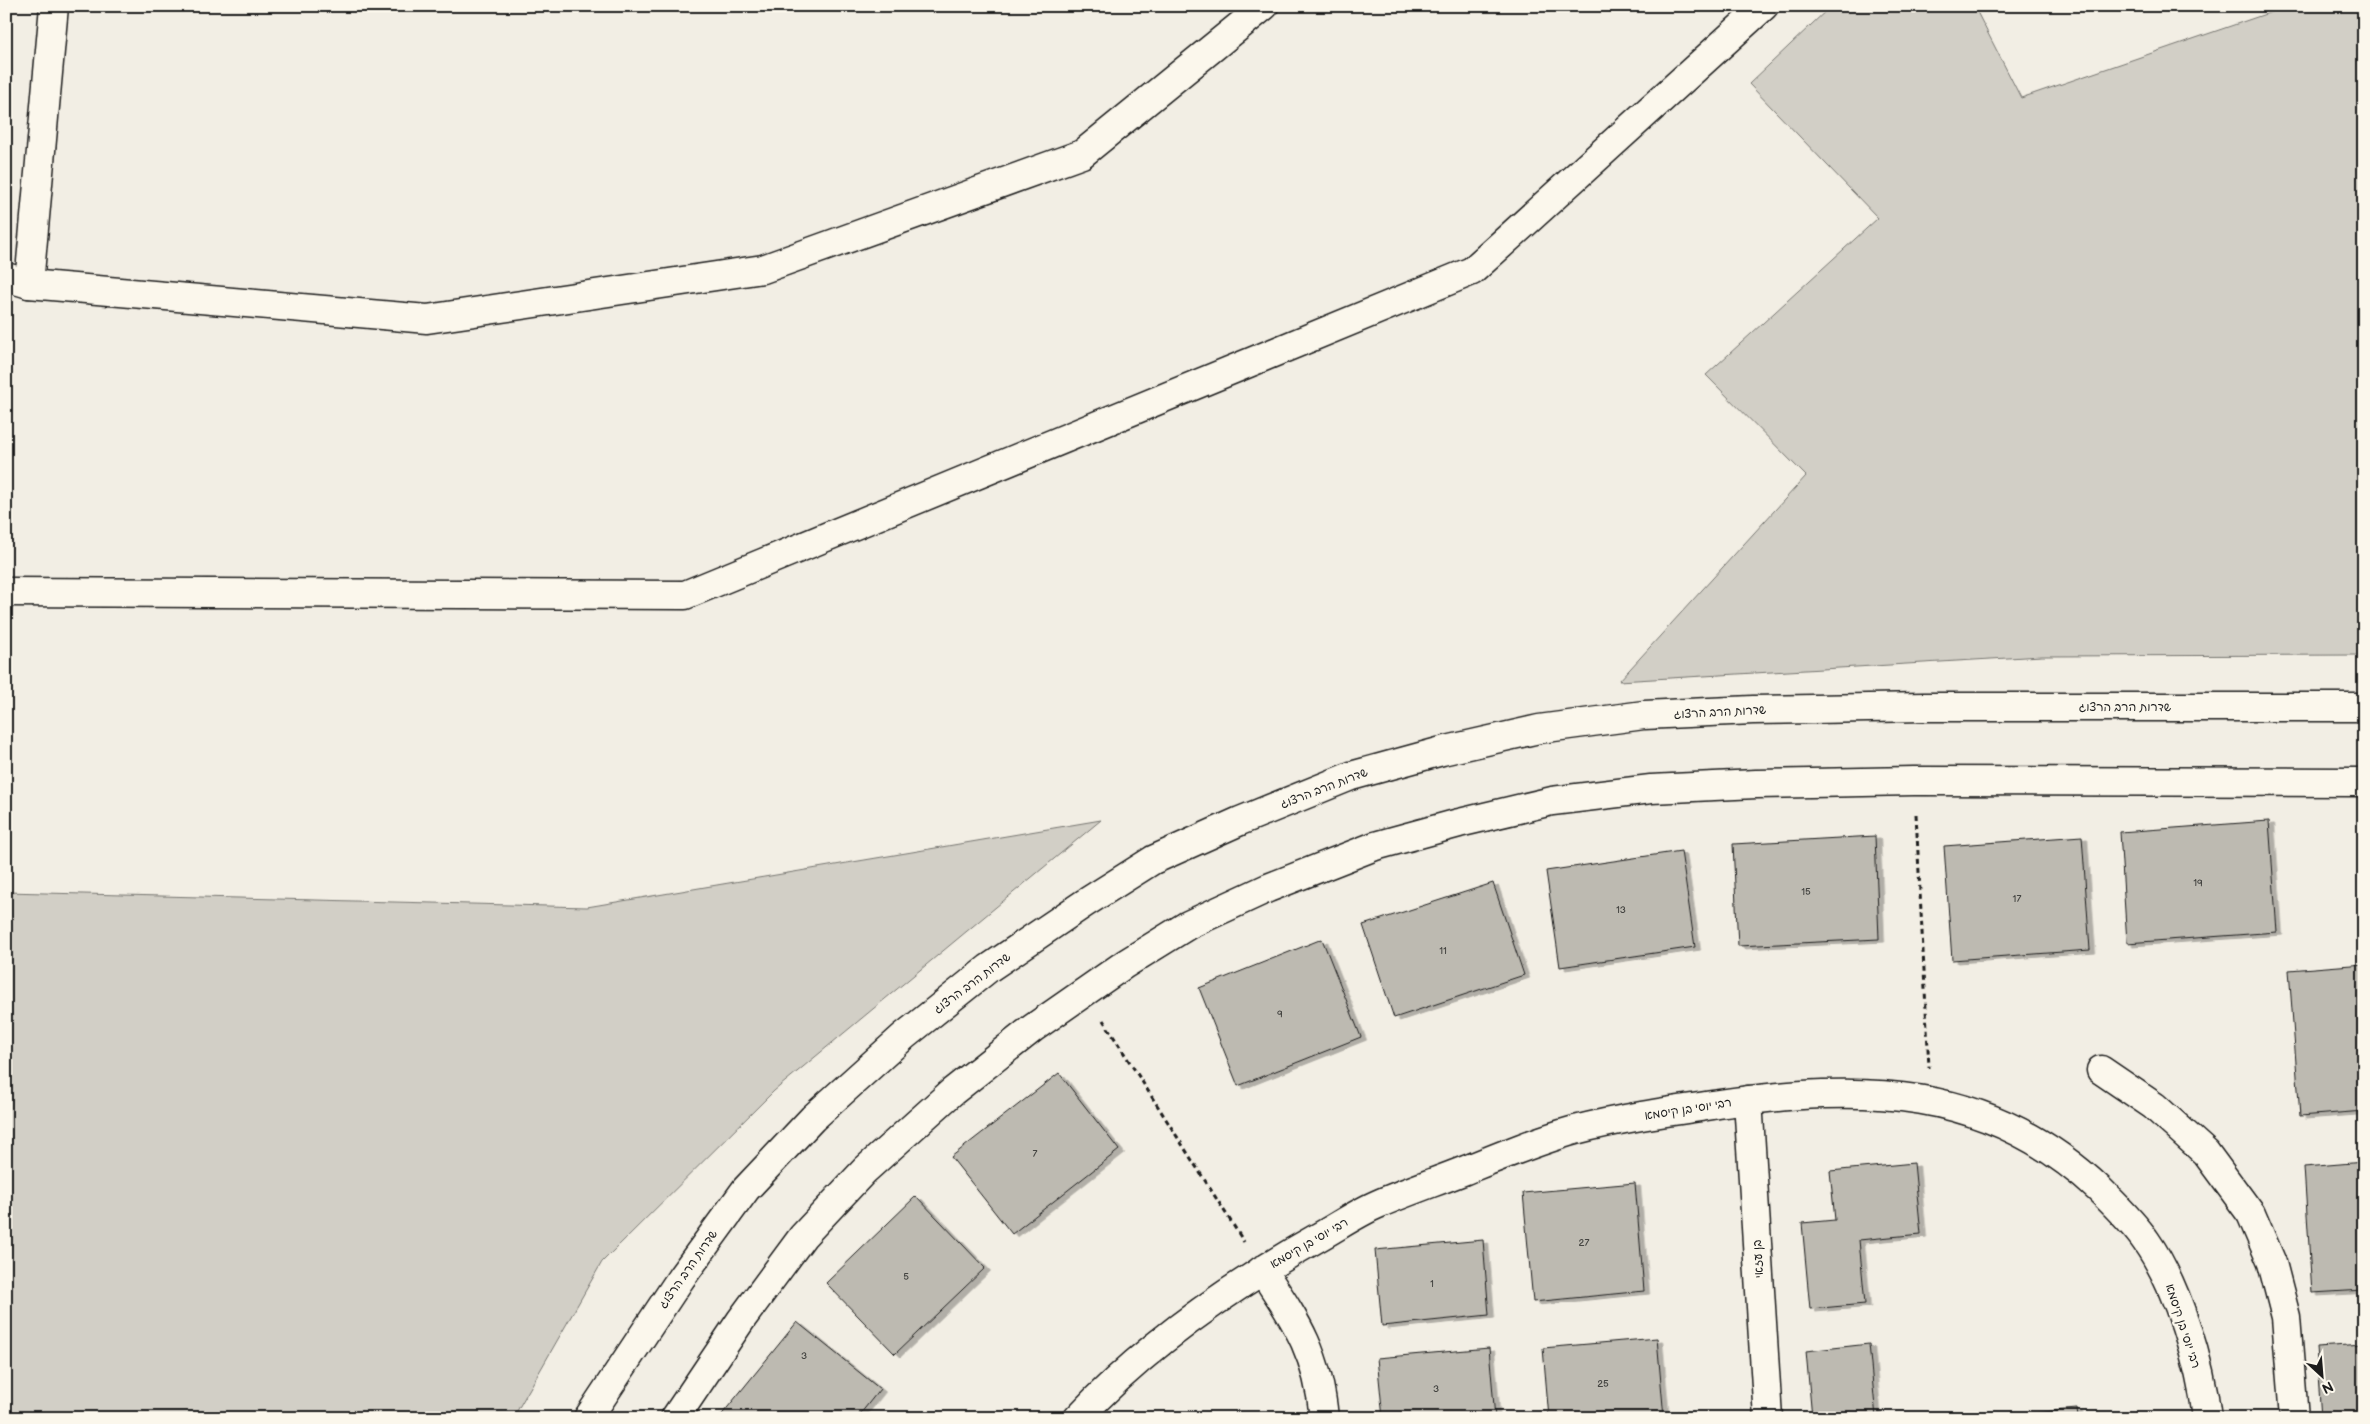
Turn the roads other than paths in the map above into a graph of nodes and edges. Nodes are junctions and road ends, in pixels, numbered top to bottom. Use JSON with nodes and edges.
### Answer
{"nodes":[{"id":1,"x":54,"y":6,"type":"edge"},
{"id":2,"x":1264,"y":6,"type":"edge"},
{"id":3,"x":1764,"y":6,"type":"edge"},
{"id":4,"x":18,"y":280,"type":"edge"},
{"id":5,"x":6,"y":592,"type":"edge"},
{"id":6,"x":2364,"y":707,"type":"edge"},
{"id":7,"x":2364,"y":782,"type":"edge"},
{"id":8,"x":2101,"y":1070,"type":"dead end"},
{"id":9,"x":1748,"y":1100,"type":"junction"},
{"id":10,"x":1262,"y":1270,"type":"junction"},
{"id":11,"x":588,"y":1418,"type":"edge"},
{"id":12,"x":675,"y":1418,"type":"edge"},
{"id":13,"x":1078,"y":1418,"type":"edge"},
{"id":14,"x":1324,"y":1418,"type":"edge"},
{"id":15,"x":1768,"y":1418,"type":"edge"},
{"id":16,"x":2207,"y":1418,"type":"edge"},
{"id":17,"x":2294,"y":1418,"type":"edge"}],
"edges":[{"from":1,"to":4,"type":"main road"},
{"from":2,"to":4,"type":"main road"},
{"from":3,"to":5,"type":"main road"},
{"from":6,"to":11,"type":"main road","name":"שדרות הרב הרצוג"},
{"from":7,"to":12,"type":"main road"},
{"from":8,"to":17,"type":"main road"},
{"from":9,"to":10,"type":"main road","name":"רבי יוסי בן קיסמא"},
{"from":9,"to":15,"type":"main road","name":"בן עזאי"},
{"from":9,"to":16,"type":"main road","name":"רבי יוסי בן קיסמא"},
{"from":10,"to":13,"type":"main road","name":"רבי יוסי בן קיסמא"},
{"from":10,"to":14,"type":"main road"}]}
